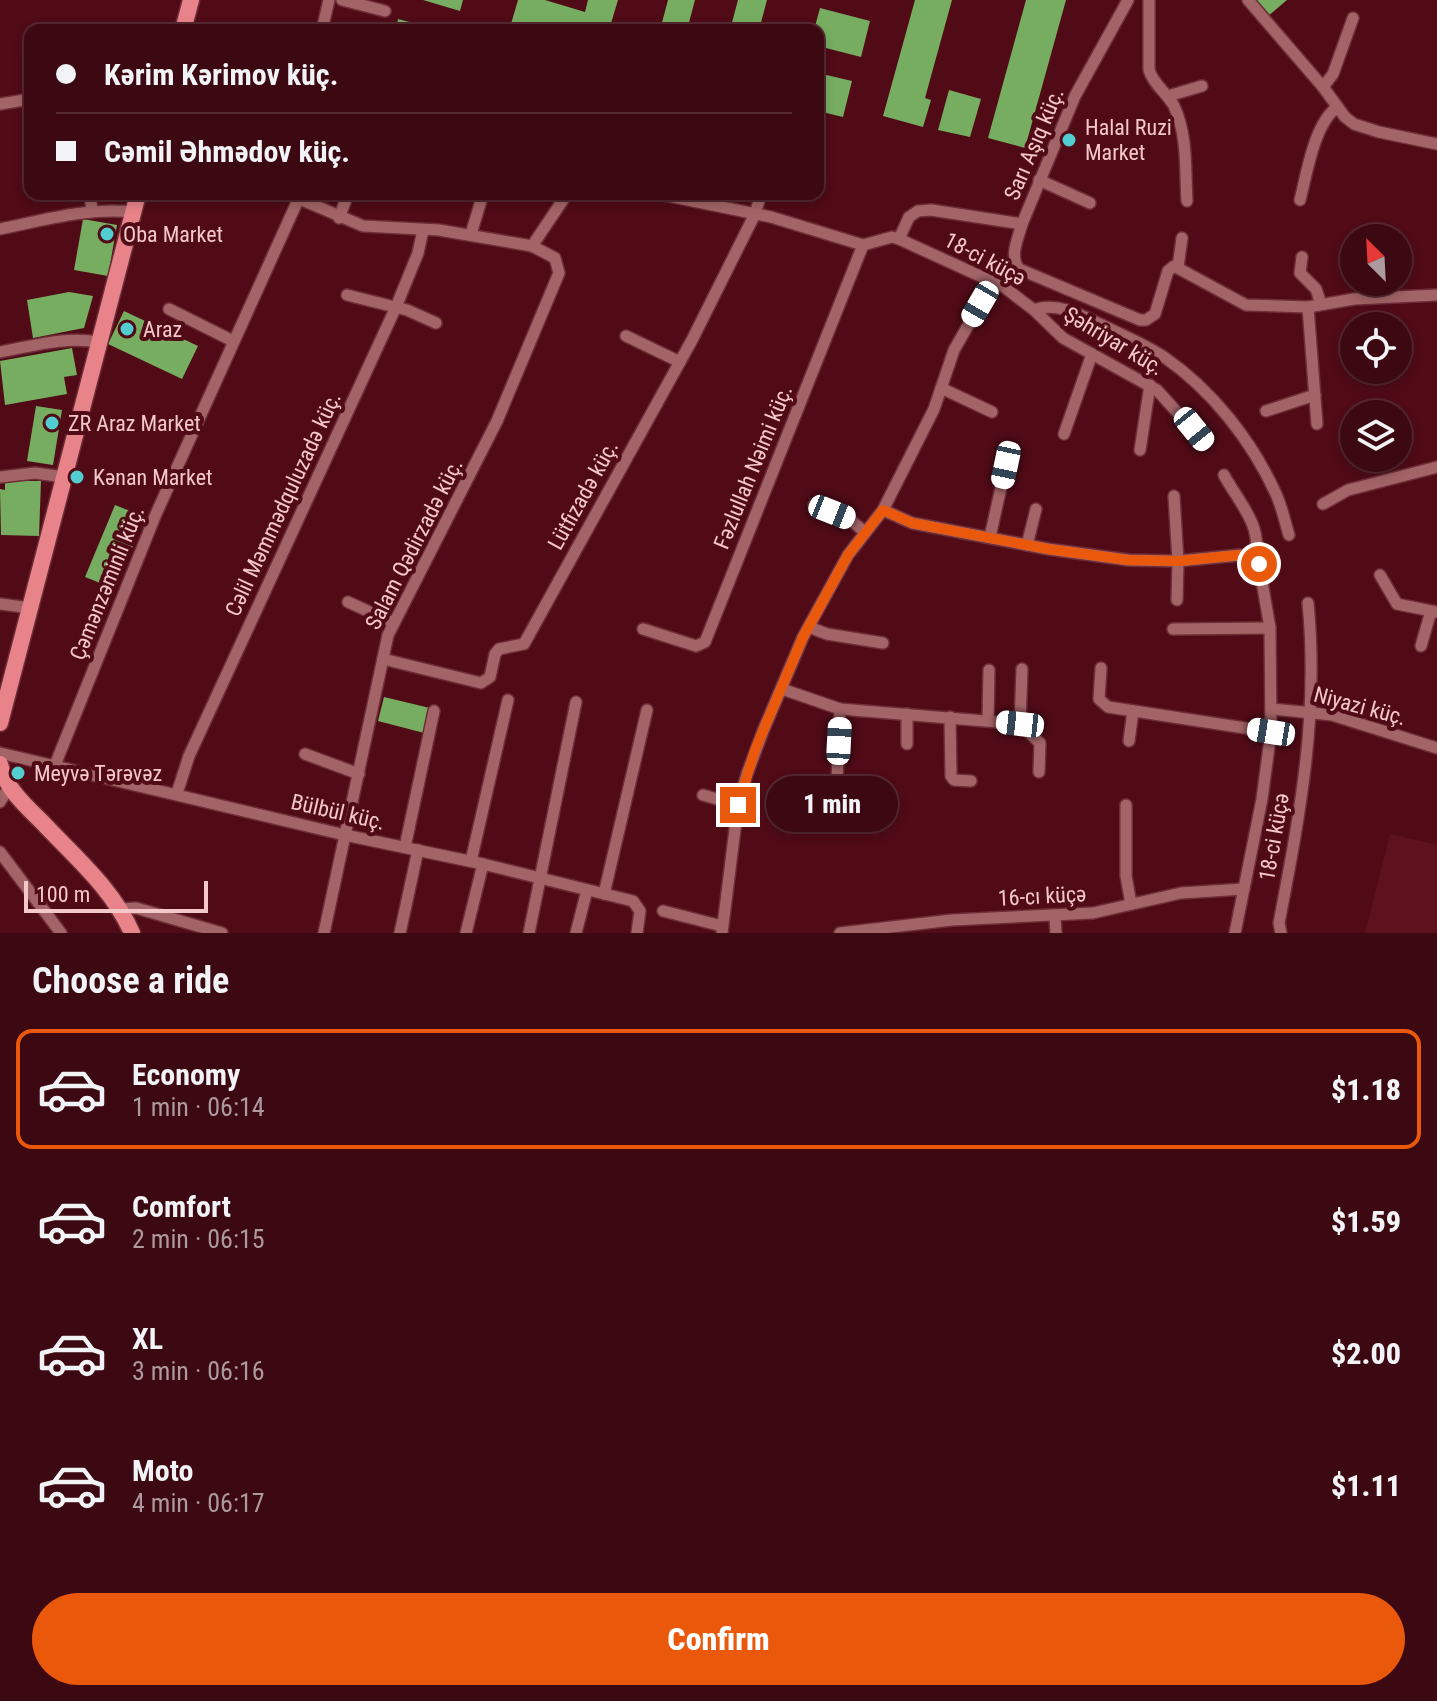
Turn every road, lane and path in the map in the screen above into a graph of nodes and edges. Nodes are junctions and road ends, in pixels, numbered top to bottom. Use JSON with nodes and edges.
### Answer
{"nodes":[{"id":1,"x":191,"y":0,"type":"edge"},
{"id":2,"x":329,"y":0,"type":"edge"},
{"id":3,"x":342,"y":0,"type":"edge"},
{"id":4,"x":1128,"y":0,"type":"edge"},
{"id":5,"x":1149,"y":0,"type":"edge"},
{"id":6,"x":1248,"y":0,"type":"edge"},
{"id":7,"x":385,"y":11,"type":"dead end"},
{"id":8,"x":1353,"y":18,"type":"dead end"},
{"id":9,"x":185,"y":24,"type":"edge"},
{"id":10,"x":323,"y":24,"type":"edge"},
{"id":11,"x":1202,"y":86,"type":"dead end"},
{"id":12,"x":1323,"y":87,"type":"junction"},
{"id":13,"x":1168,"y":96,"type":"junction"},
{"id":14,"x":24,"y":100,"type":"edge"},
{"id":15,"x":0,"y":104,"type":"edge"},
{"id":16,"x":1336,"y":108,"type":"junction"},
{"id":17,"x":1437,"y":144,"type":"edge"},
{"id":18,"x":1039,"y":180,"type":"junction"},
{"id":19,"x":91,"y":200,"type":"edge"},
{"id":20,"x":136,"y":200,"type":"edge"},
{"id":21,"x":292,"y":200,"type":"edge"},
{"id":22,"x":300,"y":200,"type":"edge"},
{"id":23,"x":346,"y":200,"type":"edge"},
{"id":24,"x":481,"y":200,"type":"edge"},
{"id":25,"x":563,"y":200,"type":"edge"},
{"id":26,"x":688,"y":200,"type":"edge"},
{"id":27,"x":759,"y":200,"type":"edge"},
{"id":28,"x":1300,"y":200,"type":"dead end"},
{"id":29,"x":1187,"y":201,"type":"dead end"},
{"id":30,"x":1090,"y":203,"type":"dead end"},
{"id":31,"x":92,"y":211,"type":"junction"},
{"id":32,"x":133,"y":212,"type":"junction"},
{"id":33,"x":755,"y":214,"type":"junction"},
{"id":34,"x":339,"y":218,"type":"junction"},
{"id":35,"x":1022,"y":224,"type":"junction"},
{"id":36,"x":0,"y":229,"type":"edge"},
{"id":37,"x":423,"y":230,"type":"junction"},
{"id":38,"x":471,"y":234,"type":"junction"},
{"id":39,"x":1182,"y":238,"type":"dead end"},
{"id":40,"x":899,"y":239,"type":"junction"},
{"id":41,"x":863,"y":245,"type":"junction"},
{"id":42,"x":532,"y":246,"type":"junction"},
{"id":43,"x":1302,"y":257,"type":"dead end"},
{"id":44,"x":1178,"y":267,"type":"junction"},
{"id":45,"x":993,"y":282,"type":"junction"},
{"id":46,"x":347,"y":295,"type":"dead end"},
{"id":47,"x":1437,"y":295,"type":"edge"},
{"id":48,"x":1321,"y":304,"type":"junction"},
{"id":49,"x":396,"y":307,"type":"junction"},
{"id":50,"x":1308,"y":307,"type":"junction"},
{"id":51,"x":169,"y":309,"type":"dead end"},
{"id":52,"x":1034,"y":310,"type":"junction"},
{"id":53,"x":436,"y":323,"type":"dead end"},
{"id":54,"x":626,"y":336,"type":"dead end"},
{"id":55,"x":233,"y":341,"type":"junction"},
{"id":56,"x":98,"y":342,"type":"junction"},
{"id":57,"x":0,"y":352,"type":"edge"},
{"id":58,"x":1092,"y":354,"type":"junction"},
{"id":59,"x":680,"y":362,"type":"junction"},
{"id":60,"x":1150,"y":385,"type":"junction"},
{"id":61,"x":941,"y":388,"type":"junction"},
{"id":62,"x":1315,"y":395,"type":"junction"},
{"id":63,"x":1266,"y":411,"type":"dead end"},
{"id":64,"x":992,"y":412,"type":"dead end"},
{"id":65,"x":1317,"y":424,"type":"dead end"},
{"id":66,"x":1064,"y":434,"type":"dead end"},
{"id":67,"x":1204,"y":442,"type":"dead end"},
{"id":68,"x":1140,"y":450,"type":"dead end"},
{"id":69,"x":1006,"y":465,"type":"dead end"},
{"id":70,"x":1437,"y":467,"type":"edge"},
{"id":71,"x":1224,"y":475,"type":"dead end"},
{"id":72,"x":0,"y":477,"type":"edge"},
{"id":73,"x":64,"y":477,"type":"junction"},
{"id":74,"x":1174,"y":496,"type":"dead end"},
{"id":75,"x":1323,"y":504,"type":"dead end"},
{"id":76,"x":814,"y":505,"type":"dead end"},
{"id":77,"x":1036,"y":509,"type":"dead end"},
{"id":78,"x":883,"y":510,"type":"junction"},
{"id":79,"x":865,"y":532,"type":"junction"},
{"id":80,"x":1289,"y":535,"type":"dead end"},
{"id":81,"x":990,"y":537,"type":"junction"},
{"id":82,"x":1027,"y":545,"type":"junction"},
{"id":83,"x":1254,"y":558,"type":"junction"},
{"id":84,"x":1178,"y":561,"type":"junction"},
{"id":85,"x":1380,"y":575,"type":"dead end"},
{"id":86,"x":1177,"y":600,"type":"dead end"},
{"id":87,"x":348,"y":602,"type":"dead end"},
{"id":88,"x":1308,"y":603,"type":"dead end"},
{"id":89,"x":0,"y":604,"type":"edge"},
{"id":90,"x":31,"y":608,"type":"junction"},
{"id":91,"x":1434,"y":612,"type":"edge"},
{"id":92,"x":394,"y":623,"type":"junction"},
{"id":93,"x":809,"y":627,"type":"junction"},
{"id":94,"x":1270,"y":628,"type":"junction"},
{"id":95,"x":643,"y":629,"type":"dead end"},
{"id":96,"x":1173,"y":629,"type":"dead end"},
{"id":97,"x":883,"y":643,"type":"dead end"},
{"id":98,"x":1421,"y":646,"type":"dead end"},
{"id":99,"x":383,"y":659,"type":"junction"},
{"id":100,"x":1101,"y":668,"type":"dead end"},
{"id":101,"x":1022,"y":669,"type":"dead end"},
{"id":102,"x":989,"y":670,"type":"dead end"},
{"id":103,"x":782,"y":689,"type":"junction"},
{"id":104,"x":508,"y":700,"type":"dead end"},
{"id":105,"x":576,"y":702,"type":"dead end"},
{"id":106,"x":840,"y":709,"type":"junction"},
{"id":107,"x":1272,"y":709,"type":"junction"},
{"id":108,"x":647,"y":710,"type":"dead end"},
{"id":109,"x":434,"y":711,"type":"dead end"},
{"id":110,"x":1133,"y":711,"type":"junction"},
{"id":111,"x":1312,"y":712,"type":"junction"},
{"id":112,"x":907,"y":714,"type":"junction"},
{"id":113,"x":950,"y":717,"type":"junction"},
{"id":114,"x":988,"y":720,"type":"junction"},
{"id":115,"x":0,"y":723,"type":"edge"},
{"id":116,"x":1020,"y":724,"type":"junction"},
{"id":117,"x":1271,"y":732,"type":"junction"},
{"id":118,"x":1129,"y":741,"type":"dead end"},
{"id":119,"x":907,"y":744,"type":"dead end"},
{"id":120,"x":1437,"y":748,"type":"edge"},
{"id":121,"x":0,"y":753,"type":"edge"},
{"id":122,"x":305,"y":754,"type":"dead end"},
{"id":123,"x":0,"y":764,"type":"edge"},
{"id":124,"x":55,"y":765,"type":"junction"},
{"id":125,"x":1039,"y":772,"type":"dead end"},
{"id":126,"x":359,"y":774,"type":"junction"},
{"id":127,"x":971,"y":781,"type":"dead end"},
{"id":128,"x":177,"y":793,"type":"junction"},
{"id":129,"x":4,"y":794,"type":"edge"},
{"id":130,"x":703,"y":795,"type":"dead end"},
{"id":131,"x":738,"y":805,"type":"junction"},
{"id":132,"x":836,"y":805,"type":"dead end"},
{"id":133,"x":1126,"y":805,"type":"dead end"},
{"id":134,"x":345,"y":835,"type":"junction"},
{"id":135,"x":405,"y":847,"type":"junction"},
{"id":136,"x":418,"y":850,"type":"junction"},
{"id":137,"x":0,"y":852,"type":"edge"},
{"id":138,"x":477,"y":862,"type":"junction"},
{"id":139,"x":542,"y":878,"type":"junction"},
{"id":140,"x":1244,"y":889,"type":"junction"},
{"id":141,"x":587,"y":890,"type":"junction"},
{"id":142,"x":604,"y":894,"type":"junction"},
{"id":143,"x":1131,"y":904,"type":"junction"},
{"id":144,"x":121,"y":909,"type":"junction"},
{"id":145,"x":663,"y":911,"type":"dead end"},
{"id":146,"x":1055,"y":917,"type":"junction"},
{"id":147,"x":904,"y":929,"type":"edge"},
{"id":148,"x":722,"y":930,"type":"edge"},
{"id":149,"x":862,"y":932,"type":"edge"},
{"id":150,"x":61,"y":933,"type":"edge"},
{"id":151,"x":132,"y":933,"type":"edge"},
{"id":152,"x":222,"y":933,"type":"edge"},
{"id":153,"x":324,"y":933,"type":"edge"},
{"id":154,"x":400,"y":933,"type":"edge"},
{"id":155,"x":466,"y":933,"type":"edge"},
{"id":156,"x":529,"y":933,"type":"edge"},
{"id":157,"x":576,"y":933,"type":"edge"},
{"id":158,"x":637,"y":933,"type":"edge"},
{"id":159,"x":840,"y":933,"type":"edge"},
{"id":160,"x":1056,"y":933,"type":"edge"},
{"id":161,"x":1235,"y":933,"type":"edge"},
{"id":162,"x":1281,"y":933,"type":"edge"}],
"edges":[{"from":1,"to":9,"type":"street"},
{"from":2,"to":10,"type":"street"},
{"from":3,"to":7,"type":"street"},
{"from":4,"to":18,"type":"street","name":"Sarı Aşıq küç."},
{"from":5,"to":13,"type":"street"},
{"from":6,"to":12,"type":"street"},
{"from":8,"to":12,"type":"street"},
{"from":11,"to":13,"type":"street"},
{"from":12,"to":16,"type":"street"},
{"from":13,"to":29,"type":"street"},
{"from":14,"to":15,"type":"street"},
{"from":16,"to":17,"type":"street"},
{"from":16,"to":28,"type":"street"},
{"from":18,"to":30,"type":"street"},
{"from":18,"to":35,"type":"street","name":"Sarı Aşıq küç."},
{"from":19,"to":31,"type":"street"},
{"from":20,"to":32,"type":"street"},
{"from":21,"to":55,"type":"street","name":"Çəmənzəminli küç."},
{"from":22,"to":34,"type":"street"},
{"from":23,"to":34,"type":"street"},
{"from":24,"to":38,"type":"street"},
{"from":25,"to":42,"type":"street"},
{"from":26,"to":33,"type":"street"},
{"from":27,"to":33,"type":"street","name":"Lütfizadə küç."},
{"from":31,"to":32,"type":"street"},
{"from":31,"to":36,"type":"street"},
{"from":32,"to":56,"type":"street"},
{"from":33,"to":41,"type":"street"},
{"from":33,"to":59,"type":"street","name":"Lütfizadə küç."},
{"from":34,"to":37,"type":"street"},
{"from":35,"to":40,"type":"street","name":"Sarı Aşıq küç."},
{"from":35,"to":44,"type":"street"},
{"from":37,"to":38,"type":"street"},
{"from":37,"to":49,"type":"street","name":"Cəlil Məmmədquluzadə küç."},
{"from":38,"to":42,"type":"street"},
{"from":39,"to":44,"type":"street"},
{"from":40,"to":41,"type":"street"},
{"from":40,"to":45,"type":"street","name":"18-ci küçə"},
{"from":41,"to":95,"type":"street","name":"Fəzlullah Nəimi küç."},
{"from":42,"to":92,"type":"street","name":"Salam Qədirzadə küç."},
{"from":43,"to":48,"type":"street"},
{"from":44,"to":50,"type":"street"},
{"from":45,"to":52,"type":"street","name":"18-ci küçə"},
{"from":45,"to":61,"type":"street"},
{"from":46,"to":49,"type":"street"},
{"from":47,"to":48,"type":"street"},
{"from":48,"to":50,"type":"street"},
{"from":49,"to":53,"type":"street"},
{"from":49,"to":128,"type":"street","name":"Cəlil Məmmədquluzadə küç."},
{"from":50,"to":62,"type":"street"},
{"from":51,"to":55,"type":"street"},
{"from":52,"to":58,"type":"street","name":"Şəhriyar küç."},
{"from":52,"to":80,"type":"street","name":"18-ci küçə"},
{"from":54,"to":59,"type":"street"},
{"from":55,"to":124,"type":"street","name":"Çəmənzəminli küç."},
{"from":56,"to":57,"type":"street"},
{"from":56,"to":73,"type":"street"},
{"from":58,"to":60,"type":"street","name":"Şəhriyar küç."},
{"from":58,"to":66,"type":"street"},
{"from":59,"to":99,"type":"street","name":"Lütfizadə küç."},
{"from":60,"to":67,"type":"street","name":"Şəhriyar küç."},
{"from":60,"to":68,"type":"street"},
{"from":61,"to":64,"type":"street"},
{"from":61,"to":78,"type":"street"},
{"from":62,"to":63,"type":"street"},
{"from":62,"to":65,"type":"street"},
{"from":69,"to":81,"type":"street"},
{"from":70,"to":75,"type":"street"},
{"from":71,"to":83,"type":"street"},
{"from":72,"to":73,"type":"street"},
{"from":73,"to":90,"type":"street"},
{"from":74,"to":84,"type":"street"},
{"from":76,"to":79,"type":"street"},
{"from":77,"to":82,"type":"street"},
{"from":78,"to":79,"type":"street"},
{"from":78,"to":81,"type":"street"},
{"from":79,"to":93,"type":"street"},
{"from":81,"to":82,"type":"street"},
{"from":82,"to":84,"type":"street"},
{"from":83,"to":84,"type":"street"},
{"from":83,"to":94,"type":"street"},
{"from":84,"to":86,"type":"street"},
{"from":85,"to":91,"type":"street"},
{"from":87,"to":92,"type":"street"},
{"from":88,"to":111,"type":"street","name":"18-ci küçə"},
{"from":89,"to":90,"type":"street"},
{"from":90,"to":115,"type":"street"},
{"from":91,"to":98,"type":"street"},
{"from":92,"to":99,"type":"street","name":"Salam Qədirzadə küç."},
{"from":93,"to":97,"type":"street"},
{"from":93,"to":103,"type":"street"},
{"from":94,"to":96,"type":"street"},
{"from":94,"to":107,"type":"street"},
{"from":99,"to":126,"type":"street","name":"Salam Qədirzadə küç."},
{"from":100,"to":110,"type":"street"},
{"from":101,"to":116,"type":"street"},
{"from":102,"to":114,"type":"street"},
{"from":103,"to":106,"type":"street"},
{"from":103,"to":131,"type":"street"},
{"from":104,"to":138,"type":"street"},
{"from":105,"to":139,"type":"street"},
{"from":106,"to":112,"type":"street"},
{"from":106,"to":132,"type":"street"},
{"from":107,"to":111,"type":"street","name":"Niyazi küç."},
{"from":107,"to":117,"type":"street"},
{"from":108,"to":142,"type":"street"},
{"from":109,"to":135,"type":"street"},
{"from":110,"to":117,"type":"street"},
{"from":110,"to":118,"type":"street"},
{"from":111,"to":120,"type":"street","name":"Niyazi küç."},
{"from":111,"to":162,"type":"street","name":"18-ci küçə"},
{"from":112,"to":113,"type":"street"},
{"from":112,"to":119,"type":"street"},
{"from":113,"to":114,"type":"street"},
{"from":113,"to":127,"type":"street"},
{"from":114,"to":116,"type":"street"},
{"from":116,"to":125,"type":"street"},
{"from":117,"to":140,"type":"street"},
{"from":121,"to":124,"type":"street","name":"Bülbül küç."},
{"from":122,"to":126,"type":"street"},
{"from":123,"to":129,"type":"street"},
{"from":124,"to":128,"type":"street","name":"Bülbül küç."},
{"from":126,"to":134,"type":"street","name":"Salam Qədirzadə küç."},
{"from":128,"to":134,"type":"street","name":"Bülbül küç."},
{"from":129,"to":144,"type":"street"},
{"from":130,"to":131,"type":"street"},
{"from":131,"to":148,"type":"street"},
{"from":133,"to":143,"type":"street"},
{"from":134,"to":135,"type":"street","name":"Bülbül küç."},
{"from":134,"to":153,"type":"street","name":"Salam Qədirzadə küç."},
{"from":135,"to":136,"type":"street","name":"Bülbül küç."},
{"from":136,"to":138,"type":"street","name":"Bülbül küç."},
{"from":136,"to":154,"type":"street"},
{"from":137,"to":150,"type":"street"},
{"from":138,"to":139,"type":"street","name":"Bülbül küç."},
{"from":138,"to":155,"type":"street"},
{"from":139,"to":141,"type":"street","name":"Bülbül küç."},
{"from":139,"to":156,"type":"street"},
{"from":140,"to":143,"type":"street","name":"16-cı küçə"},
{"from":140,"to":161,"type":"street"},
{"from":141,"to":142,"type":"street","name":"Bülbül küç."},
{"from":141,"to":157,"type":"street"},
{"from":142,"to":158,"type":"street","name":"Bülbül küç."},
{"from":143,"to":146,"type":"street","name":"16-cı küçə"},
{"from":144,"to":151,"type":"street"},
{"from":144,"to":152,"type":"street"},
{"from":145,"to":148,"type":"street"},
{"from":146,"to":147,"type":"street","name":"16-cı küçə"},
{"from":146,"to":160,"type":"street"},
{"from":147,"to":149,"type":"street","name":"16-cı küçə"},
{"from":149,"to":159,"type":"street","name":"16-cı küçə"}]}
